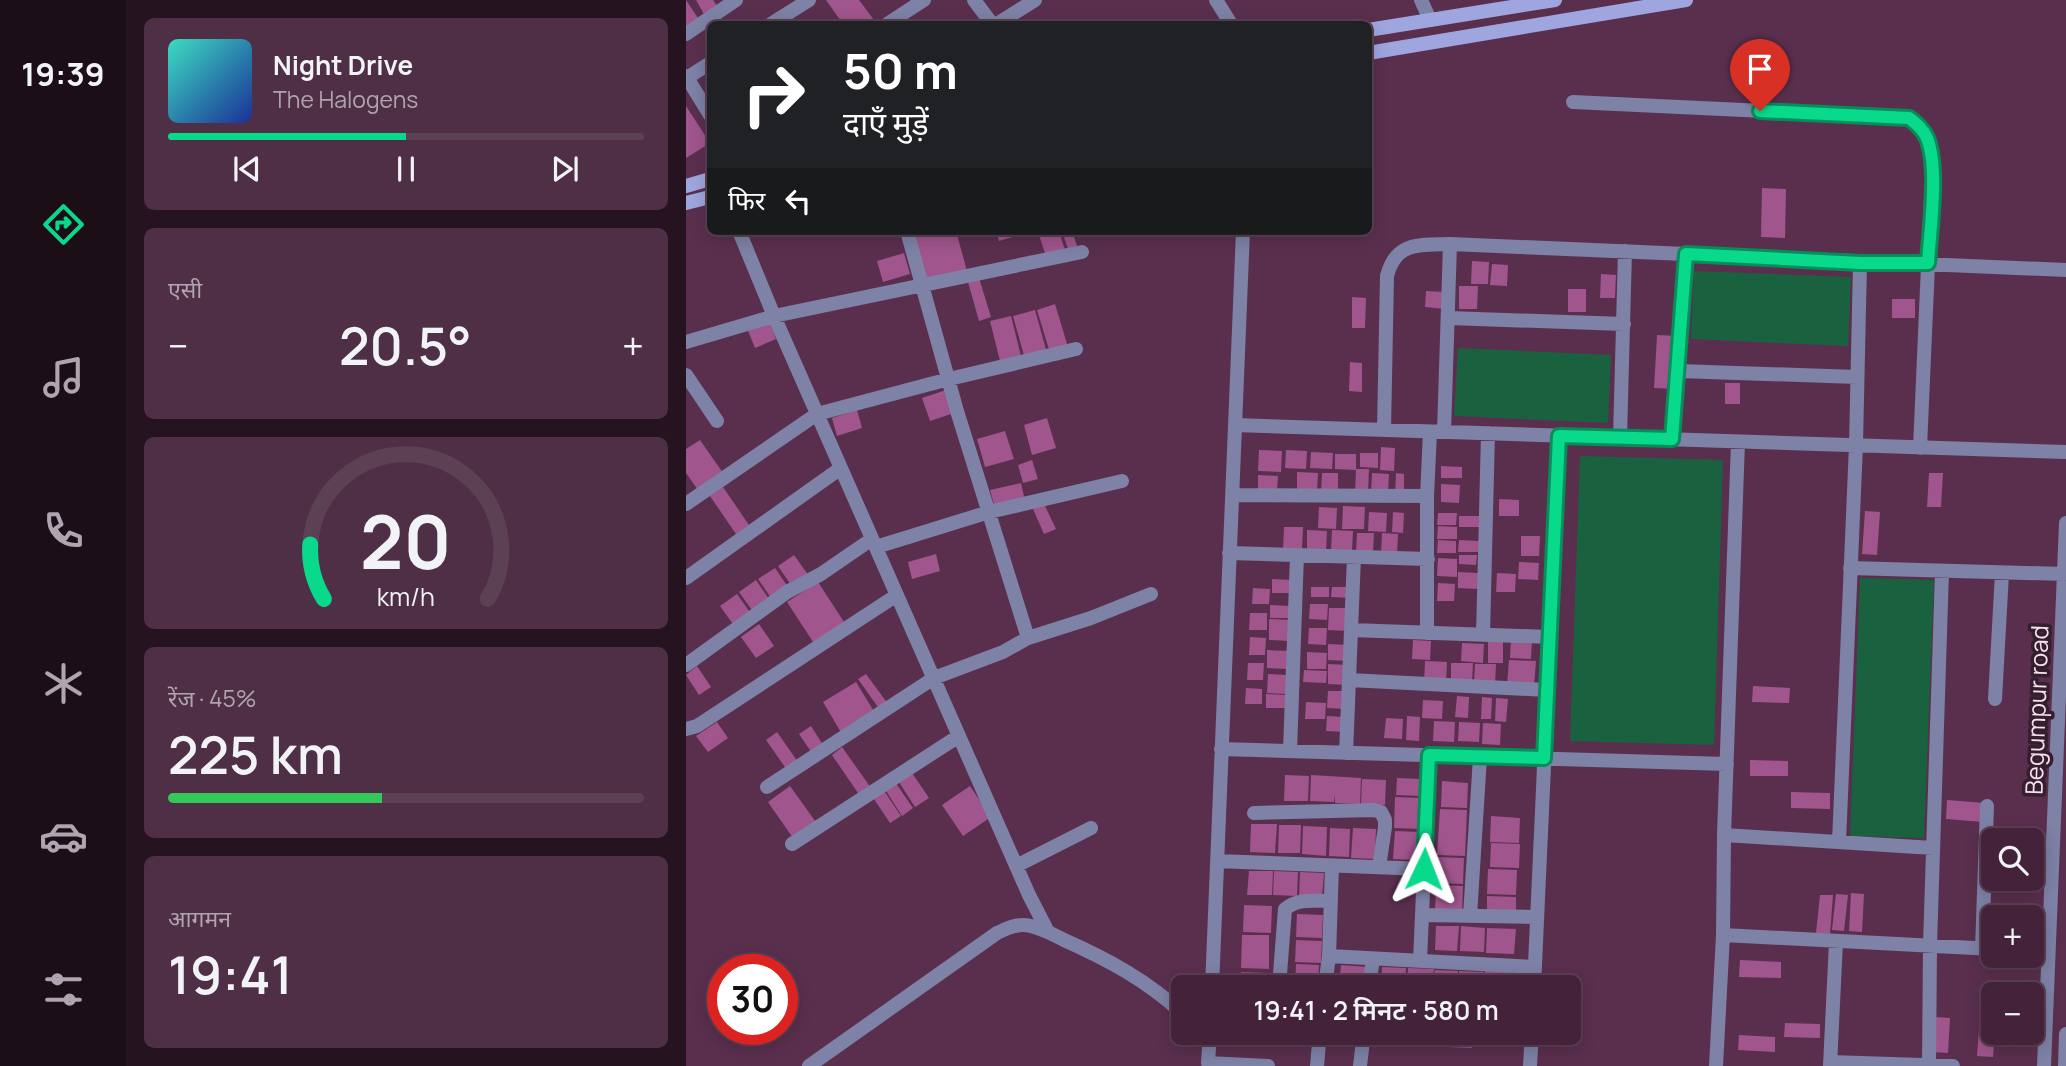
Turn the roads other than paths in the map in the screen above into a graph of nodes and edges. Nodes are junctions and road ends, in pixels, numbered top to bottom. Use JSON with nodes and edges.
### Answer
{"nodes":[{"id":1,"x":736,"y":0,"type":"edge"},
{"id":2,"x":809,"y":0,"type":"edge"},
{"id":3,"x":923,"y":0,"type":"edge"},
{"id":4,"x":974,"y":0,"type":"edge"},
{"id":5,"x":1035,"y":0,"type":"edge"},
{"id":6,"x":1216,"y":0,"type":"edge"},
{"id":7,"x":1421,"y":0,"type":"edge"},
{"id":8,"x":1555,"y":0,"type":"edge"},
{"id":9,"x":1686,"y":0,"type":"edge"},
{"id":10,"x":1430,"y":20,"type":"junction"},
{"id":11,"x":776,"y":21,"type":"edge"},
{"id":12,"x":892,"y":21,"type":"edge"},
{"id":13,"x":990,"y":21,"type":"edge"},
{"id":14,"x":1003,"y":21,"type":"edge"},
{"id":15,"x":1229,"y":21,"type":"edge"},
{"id":16,"x":1372,"y":29,"type":"edge"},
{"id":17,"x":686,"y":34,"type":"edge"},
{"id":18,"x":1372,"y":52,"type":"edge"},
{"id":19,"x":707,"y":65,"type":"edge"},
{"id":20,"x":687,"y":77,"type":"edge"},
{"id":21,"x":1573,"y":102,"type":"dead end"},
{"id":22,"x":707,"y":110,"type":"edge"},
{"id":23,"x":707,"y":180,"type":"edge"},
{"id":24,"x":686,"y":186,"type":"edge"},
{"id":25,"x":707,"y":198,"type":"edge"},
{"id":26,"x":686,"y":204,"type":"edge"},
{"id":27,"x":741,"y":235,"type":"edge"},
{"id":28,"x":908,"y":235,"type":"edge"},
{"id":29,"x":1243,"y":235,"type":"edge"},
{"id":30,"x":1450,"y":244,"type":"junction"},
{"id":31,"x":1625,"y":251,"type":"junction"},
{"id":32,"x":1082,"y":252,"type":"dead end"},
{"id":33,"x":1686,"y":254,"type":"junction"},
{"id":34,"x":1860,"y":263,"type":"junction"},
{"id":35,"x":1928,"y":263,"type":"junction"},
{"id":36,"x":2066,"y":270,"type":"edge"},
{"id":37,"x":920,"y":284,"type":"junction"},
{"id":38,"x":774,"y":316,"type":"junction"},
{"id":39,"x":1449,"y":318,"type":"junction"},
{"id":40,"x":1624,"y":324,"type":"junction"},
{"id":41,"x":686,"y":342,"type":"edge"},
{"id":42,"x":1076,"y":349,"type":"dead end"},
{"id":43,"x":1679,"y":371,"type":"junction"},
{"id":44,"x":686,"y":375,"type":"edge"},
{"id":45,"x":1857,"y":377,"type":"junction"},
{"id":46,"x":948,"y":379,"type":"junction"},
{"id":47,"x":817,"y":414,"type":"junction"},
{"id":48,"x":717,"y":421,"type":"dead end"},
{"id":49,"x":1235,"y":425,"type":"junction"},
{"id":50,"x":1384,"y":430,"type":"junction"},
{"id":51,"x":1437,"y":432,"type":"junction"},
{"id":52,"x":1488,"y":433,"type":"junction"},
{"id":53,"x":1559,"y":436,"type":"junction"},
{"id":54,"x":1620,"y":438,"type":"junction"},
{"id":55,"x":1672,"y":439,"type":"junction"},
{"id":56,"x":1738,"y":442,"type":"junction"},
{"id":57,"x":1856,"y":445,"type":"junction"},
{"id":58,"x":1920,"y":448,"type":"junction"},
{"id":59,"x":2066,"y":452,"type":"edge"},
{"id":60,"x":841,"y":468,"type":"junction"},
{"id":61,"x":1122,"y":481,"type":"dead end"},
{"id":62,"x":1232,"y":495,"type":"junction"},
{"id":63,"x":1427,"y":496,"type":"junction"},
{"id":64,"x":686,"y":504,"type":"edge"},
{"id":65,"x":989,"y":512,"type":"junction"},
{"id":66,"x":2066,"y":523,"type":"edge"},
{"id":67,"x":874,"y":543,"type":"junction"},
{"id":68,"x":1229,"y":553,"type":"junction"},
{"id":69,"x":1297,"y":555,"type":"junction"},
{"id":70,"x":1354,"y":556,"type":"junction"},
{"id":71,"x":1428,"y":559,"type":"junction"},
{"id":72,"x":1850,"y":568,"type":"junction"},
{"id":73,"x":1942,"y":571,"type":"junction"},
{"id":74,"x":2002,"y":573,"type":"junction"},
{"id":75,"x":2064,"y":574,"type":"junction"},
{"id":76,"x":686,"y":578,"type":"edge"},
{"id":77,"x":1151,"y":594,"type":"dead end"},
{"id":78,"x":897,"y":595,"type":"junction"},
{"id":79,"x":1351,"y":631,"type":"junction"},
{"id":80,"x":1427,"y":633,"type":"junction"},
{"id":81,"x":1483,"y":635,"type":"junction"},
{"id":82,"x":1550,"y":637,"type":"junction"},
{"id":83,"x":1028,"y":638,"type":"junction"},
{"id":84,"x":686,"y":665,"type":"edge"},
{"id":85,"x":934,"y":678,"type":"junction"},
{"id":86,"x":1349,"y":680,"type":"junction"},
{"id":87,"x":1547,"y":690,"type":"junction"},
{"id":88,"x":1996,"y":699,"type":"dead end"},
{"id":89,"x":686,"y":729,"type":"edge"},
{"id":90,"x":959,"y":736,"type":"junction"},
{"id":91,"x":1221,"y":749,"type":"junction"},
{"id":92,"x":1290,"y":751,"type":"junction"},
{"id":93,"x":1346,"y":753,"type":"junction"},
{"id":94,"x":1429,"y":755,"type":"junction"},
{"id":95,"x":1480,"y":757,"type":"junction"},
{"id":96,"x":1544,"y":758,"type":"junction"},
{"id":97,"x":1727,"y":764,"type":"junction"},
{"id":98,"x":767,"y":787,"type":"dead end"},
{"id":99,"x":2061,"y":788,"type":"edge"},
{"id":100,"x":1987,"y":806,"type":"dead end"},
{"id":101,"x":1254,"y":813,"type":"dead end"},
{"id":102,"x":1091,"y":828,"type":"dead end"},
{"id":103,"x":1724,"y":835,"type":"junction"},
{"id":104,"x":1839,"y":842,"type":"junction"},
{"id":105,"x":792,"y":844,"type":"dead end"},
{"id":106,"x":1933,"y":848,"type":"junction"},
{"id":107,"x":1217,"y":861,"type":"junction"},
{"id":108,"x":1016,"y":866,"type":"junction"},
{"id":109,"x":1332,"y":866,"type":"junction"},
{"id":110,"x":1379,"y":867,"type":"junction"},
{"id":111,"x":1424,"y":869,"type":"junction"},
{"id":112,"x":1330,"y":901,"type":"junction"},
{"id":113,"x":1988,"y":905,"type":"edge"},
{"id":114,"x":1423,"y":915,"type":"junction"},
{"id":115,"x":1471,"y":916,"type":"junction"},
{"id":116,"x":1537,"y":917,"type":"junction"},
{"id":117,"x":1048,"y":932,"type":"junction"},
{"id":118,"x":1723,"y":935,"type":"junction"},
{"id":119,"x":1836,"y":942,"type":"junction"},
{"id":120,"x":1930,"y":946,"type":"junction"},
{"id":121,"x":1981,"y":949,"type":"edge"},
{"id":122,"x":2044,"y":952,"type":"edge"},
{"id":123,"x":2048,"y":952,"type":"junction"},
{"id":124,"x":1329,"y":956,"type":"junction"},
{"id":125,"x":1373,"y":959,"type":"junction"},
{"id":126,"x":1420,"y":961,"type":"junction"},
{"id":127,"x":1535,"y":967,"type":"junction"},
{"id":128,"x":1212,"y":975,"type":"edge"},
{"id":129,"x":1280,"y":975,"type":"edge"},
{"id":130,"x":1327,"y":975,"type":"edge"},
{"id":131,"x":1371,"y":975,"type":"edge"},
{"id":132,"x":1535,"y":975,"type":"edge"},
{"id":133,"x":1171,"y":1004,"type":"edge"},
{"id":134,"x":2066,"y":1034,"type":"edge"},
{"id":135,"x":1202,"y":1045,"type":"edge"},
{"id":136,"x":1209,"y":1045,"type":"edge"},
{"id":137,"x":1319,"y":1045,"type":"edge"},
{"id":138,"x":1362,"y":1045,"type":"edge"},
{"id":139,"x":1531,"y":1045,"type":"edge"},
{"id":140,"x":1208,"y":1064,"type":"edge"},
{"id":141,"x":1830,"y":1064,"type":"edge"},
{"id":142,"x":1930,"y":1065,"type":"edge"},
{"id":143,"x":809,"y":1066,"type":"edge"},
{"id":144,"x":1268,"y":1066,"type":"edge"},
{"id":145,"x":1317,"y":1066,"type":"edge"},
{"id":146,"x":1360,"y":1066,"type":"edge"},
{"id":147,"x":1530,"y":1066,"type":"edge"},
{"id":148,"x":1716,"y":1066,"type":"edge"},
{"id":149,"x":1953,"y":1066,"type":"edge"},
{"id":150,"x":2044,"y":1066,"type":"edge"},
{"id":151,"x":2065,"y":1066,"type":"edge"}],
"edges":[{"from":1,"to":17,"type":"street"},
{"from":2,"to":11,"type":"street"},
{"from":3,"to":12,"type":"street"},
{"from":4,"to":13,"type":"street"},
{"from":5,"to":14,"type":"street"},
{"from":6,"to":15,"type":"street"},
{"from":7,"to":10,"type":"street"},
{"from":8,"to":10,"type":"main road"},
{"from":9,"to":18,"type":"main road"},
{"from":10,"to":16,"type":"main road"},
{"from":19,"to":20,"type":"street"},
{"from":20,"to":22,"type":"street"},
{"from":21,"to":35,"type":"street"},
{"from":23,"to":24,"type":"main road"},
{"from":25,"to":26,"type":"main road"},
{"from":27,"to":38,"type":"street"},
{"from":28,"to":37,"type":"street"},
{"from":29,"to":49,"type":"street"},
{"from":30,"to":31,"type":"street"},
{"from":30,"to":39,"type":"street"},
{"from":30,"to":50,"type":"street"},
{"from":31,"to":33,"type":"street"},
{"from":31,"to":40,"type":"street"},
{"from":32,"to":37,"type":"street"},
{"from":33,"to":34,"type":"street"},
{"from":33,"to":43,"type":"street"},
{"from":34,"to":35,"type":"street"},
{"from":34,"to":45,"type":"street"},
{"from":35,"to":36,"type":"street"},
{"from":35,"to":58,"type":"street"},
{"from":37,"to":38,"type":"street"},
{"from":37,"to":46,"type":"street"},
{"from":38,"to":41,"type":"street"},
{"from":38,"to":47,"type":"street"},
{"from":39,"to":40,"type":"street"},
{"from":39,"to":51,"type":"street"},
{"from":40,"to":54,"type":"street"},
{"from":42,"to":46,"type":"street"},
{"from":43,"to":45,"type":"street"},
{"from":43,"to":55,"type":"street"},
{"from":44,"to":48,"type":"street"},
{"from":45,"to":57,"type":"street"},
{"from":46,"to":47,"type":"street"},
{"from":46,"to":65,"type":"street"},
{"from":47,"to":60,"type":"street"},
{"from":47,"to":64,"type":"street"},
{"from":49,"to":50,"type":"street"},
{"from":49,"to":62,"type":"street"},
{"from":50,"to":51,"type":"street"},
{"from":51,"to":52,"type":"street"},
{"from":51,"to":63,"type":"street"},
{"from":52,"to":53,"type":"street"},
{"from":52,"to":81,"type":"street"},
{"from":53,"to":54,"type":"street"},
{"from":53,"to":82,"type":"street"},
{"from":54,"to":55,"type":"street"},
{"from":55,"to":56,"type":"street"},
{"from":56,"to":57,"type":"street"},
{"from":56,"to":97,"type":"street"},
{"from":57,"to":58,"type":"street"},
{"from":57,"to":72,"type":"street"},
{"from":58,"to":59,"type":"street"},
{"from":60,"to":67,"type":"street"},
{"from":60,"to":76,"type":"street"},
{"from":61,"to":65,"type":"street"},
{"from":62,"to":63,"type":"street"},
{"from":62,"to":68,"type":"street"},
{"from":63,"to":71,"type":"street"},
{"from":65,"to":67,"type":"street"},
{"from":65,"to":83,"type":"street"},
{"from":66,"to":75,"type":"street","name":"Begumpur road"},
{"from":67,"to":78,"type":"street"},
{"from":67,"to":84,"type":"street"},
{"from":68,"to":69,"type":"street"},
{"from":68,"to":91,"type":"street"},
{"from":69,"to":70,"type":"street"},
{"from":69,"to":92,"type":"street"},
{"from":70,"to":71,"type":"street"},
{"from":70,"to":79,"type":"street"},
{"from":71,"to":80,"type":"street"},
{"from":72,"to":73,"type":"street"},
{"from":72,"to":104,"type":"street"},
{"from":73,"to":74,"type":"street"},
{"from":73,"to":106,"type":"street"},
{"from":74,"to":75,"type":"street"},
{"from":74,"to":88,"type":"street"},
{"from":75,"to":99,"type":"street","name":"Begumpur road"},
{"from":77,"to":83,"type":"street"},
{"from":78,"to":85,"type":"street"},
{"from":78,"to":89,"type":"street"},
{"from":79,"to":80,"type":"street"},
{"from":79,"to":86,"type":"street"},
{"from":80,"to":81,"type":"street"},
{"from":81,"to":82,"type":"street"},
{"from":82,"to":87,"type":"street"},
{"from":83,"to":85,"type":"street"},
{"from":85,"to":90,"type":"street"},
{"from":85,"to":98,"type":"street"},
{"from":86,"to":87,"type":"street"},
{"from":86,"to":93,"type":"street"},
{"from":87,"to":96,"type":"street"},
{"from":90,"to":105,"type":"street"},
{"from":90,"to":108,"type":"street"},
{"from":91,"to":92,"type":"street"},
{"from":91,"to":107,"type":"street"},
{"from":92,"to":93,"type":"street"},
{"from":93,"to":94,"type":"street"},
{"from":94,"to":95,"type":"street"},
{"from":94,"to":111,"type":"street"},
{"from":95,"to":96,"type":"street"},
{"from":95,"to":115,"type":"street"},
{"from":96,"to":97,"type":"street"},
{"from":96,"to":116,"type":"street"},
{"from":97,"to":103,"type":"street"},
{"from":99,"to":123,"type":"street","name":"Begumpur road"},
{"from":100,"to":113,"type":"street"},
{"from":101,"to":110,"type":"street"},
{"from":102,"to":108,"type":"street"},
{"from":103,"to":104,"type":"street"},
{"from":103,"to":118,"type":"street"},
{"from":104,"to":106,"type":"street"},
{"from":106,"to":120,"type":"street"},
{"from":107,"to":109,"type":"street"},
{"from":107,"to":128,"type":"street"},
{"from":108,"to":117,"type":"street"},
{"from":109,"to":110,"type":"street"},
{"from":109,"to":112,"type":"street"},
{"from":110,"to":111,"type":"street"},
{"from":111,"to":114,"type":"street"},
{"from":112,"to":124,"type":"street"},
{"from":112,"to":129,"type":"street"},
{"from":114,"to":115,"type":"street"},
{"from":114,"to":126,"type":"street"},
{"from":115,"to":116,"type":"street"},
{"from":116,"to":127,"type":"street"},
{"from":117,"to":133,"type":"street"},
{"from":117,"to":143,"type":"street"},
{"from":118,"to":119,"type":"street"},
{"from":118,"to":148,"type":"street"},
{"from":119,"to":120,"type":"street"},
{"from":119,"to":141,"type":"street"},
{"from":120,"to":121,"type":"street"},
{"from":120,"to":142,"type":"street"},
{"from":122,"to":123,"type":"street"},
{"from":123,"to":150,"type":"street","name":"Begumpur road"},
{"from":124,"to":125,"type":"street"},
{"from":124,"to":130,"type":"street"},
{"from":125,"to":126,"type":"street"},
{"from":125,"to":131,"type":"street"},
{"from":126,"to":127,"type":"street"},
{"from":127,"to":132,"type":"street"},
{"from":134,"to":151,"type":"street"},
{"from":135,"to":140,"type":"street"},
{"from":136,"to":140,"type":"street"},
{"from":137,"to":145,"type":"street"},
{"from":138,"to":146,"type":"street"},
{"from":139,"to":147,"type":"street"},
{"from":140,"to":144,"type":"street"},
{"from":141,"to":142,"type":"street"},
{"from":142,"to":149,"type":"street"}]}
